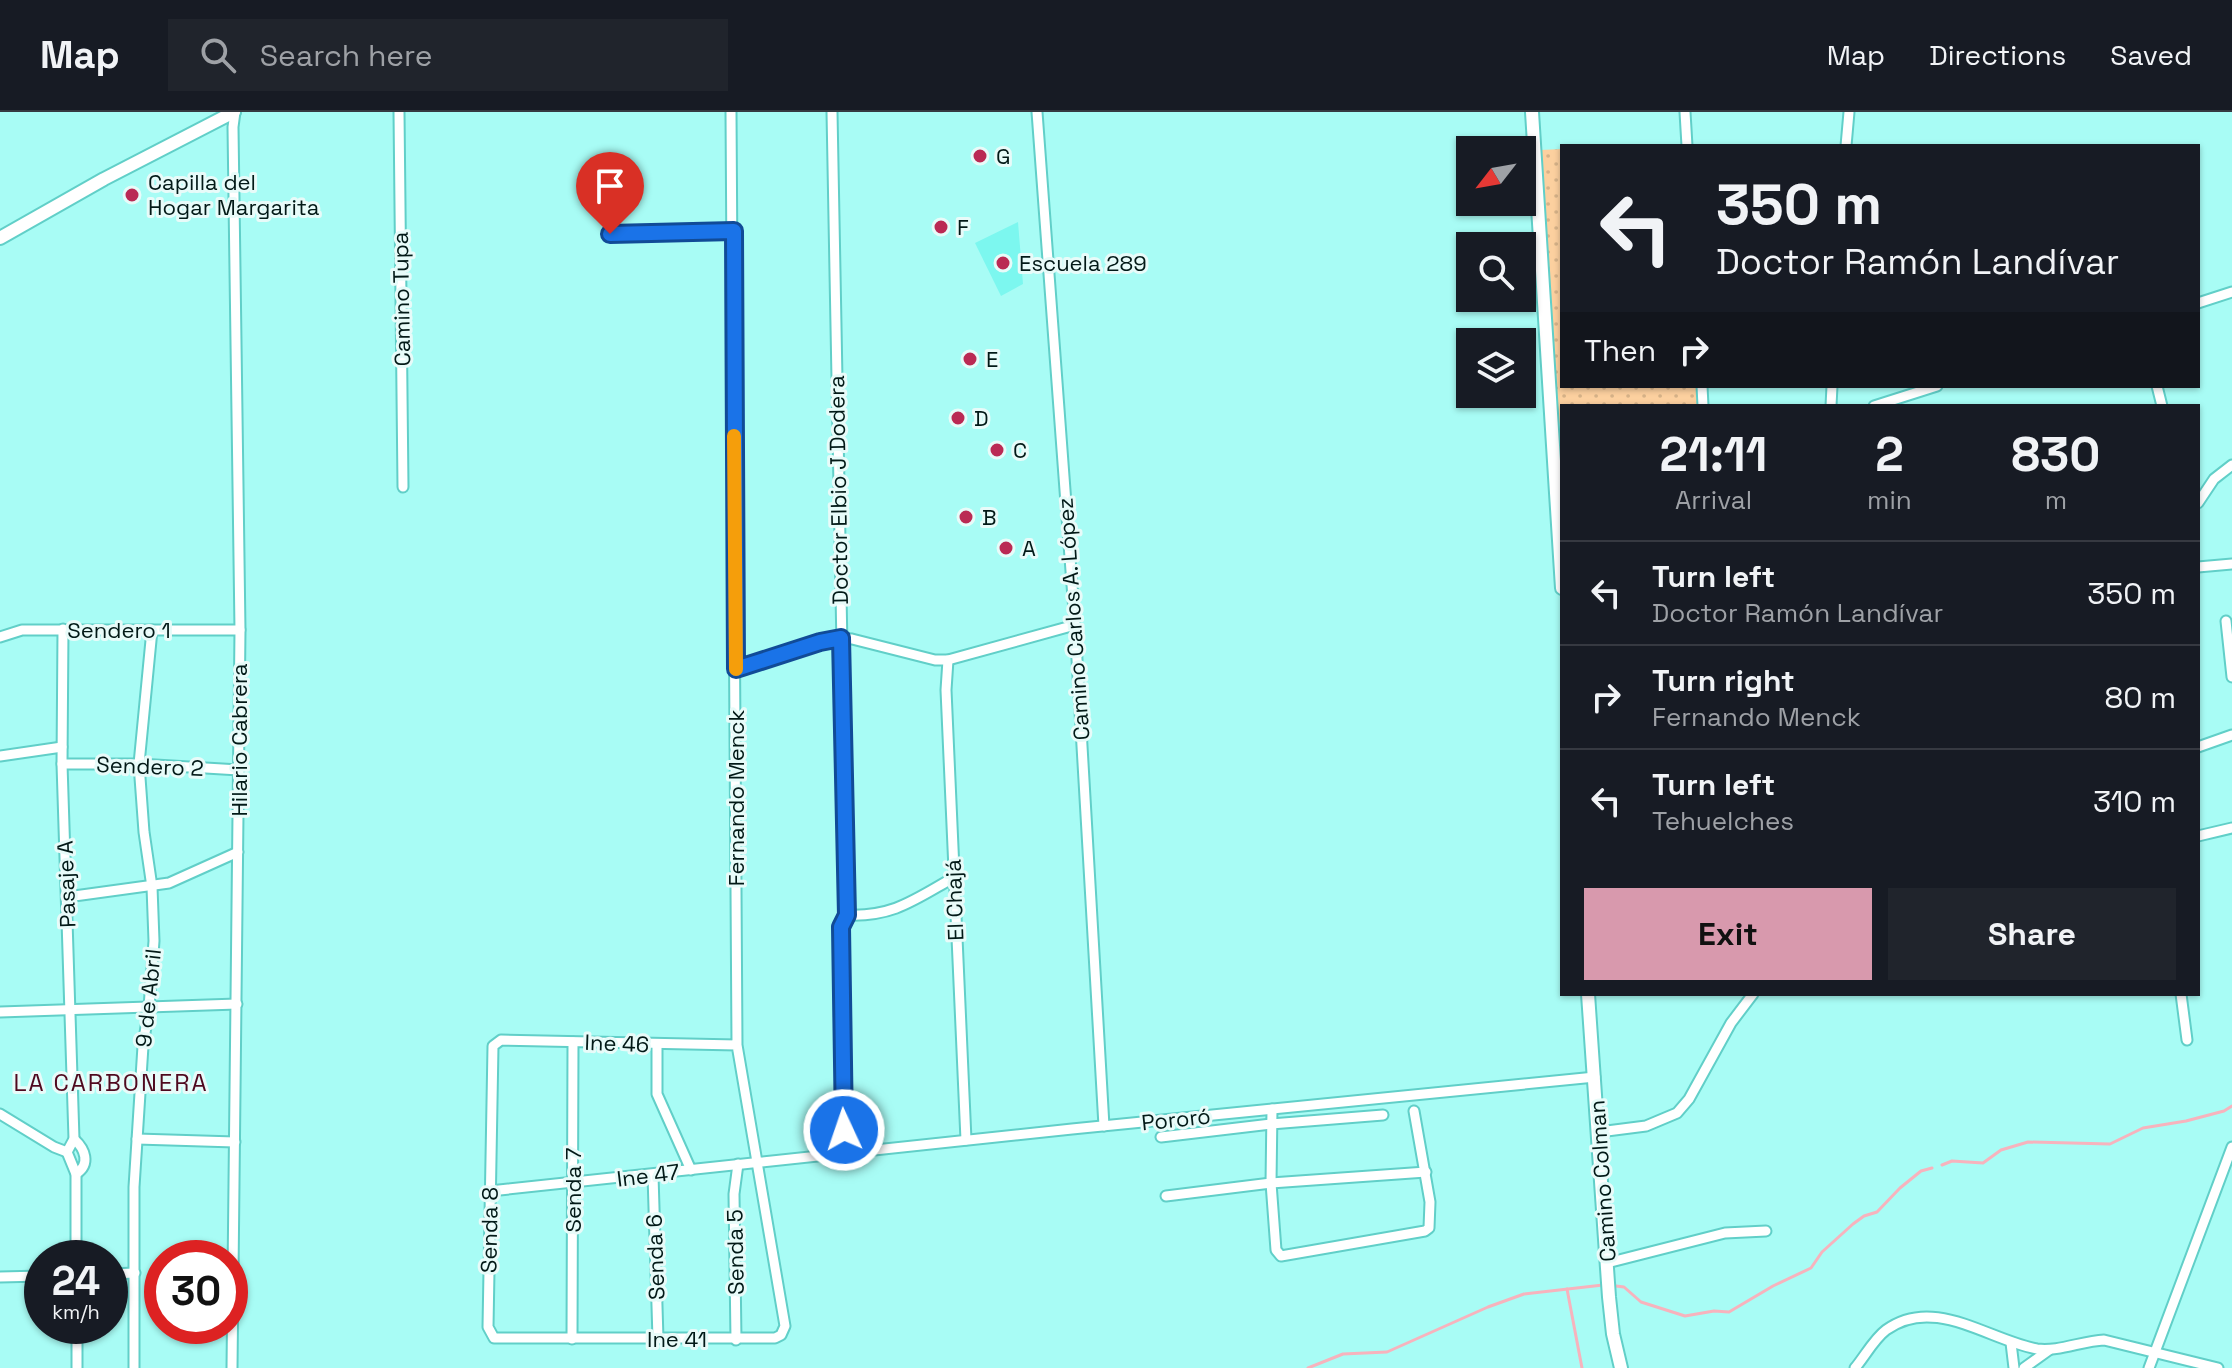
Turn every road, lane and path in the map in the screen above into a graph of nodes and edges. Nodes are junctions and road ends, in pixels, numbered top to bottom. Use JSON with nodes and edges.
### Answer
{"nodes":[{"id":1,"x":235,"y":112,"type":"edge"},
{"id":2,"x":399,"y":112,"type":"edge"},
{"id":3,"x":731,"y":112,"type":"edge"},
{"id":4,"x":832,"y":112,"type":"edge"},
{"id":5,"x":1037,"y":112,"type":"edge"},
{"id":6,"x":1532,"y":112,"type":"edge"},
{"id":7,"x":1685,"y":112,"type":"edge"},
{"id":8,"x":1849,"y":112,"type":"edge"},
{"id":9,"x":1687,"y":144,"type":"edge"},
{"id":10,"x":1846,"y":144,"type":"edge"},
{"id":11,"x":734,"y":231,"type":"junction"},
{"id":12,"x":610,"y":234,"type":"dead end"},
{"id":13,"x":0,"y":238,"type":"edge"},
{"id":14,"x":2232,"y":292,"type":"edge"},
{"id":15,"x":2200,"y":302,"type":"edge"},
{"id":16,"x":1931,"y":388,"type":"edge"},
{"id":17,"x":1880,"y":404,"type":"edge"},
{"id":18,"x":1557,"y":436,"type":"edge"},
{"id":19,"x":2232,"y":465,"type":"edge"},
{"id":20,"x":403,"y":487,"type":"dead end"},
{"id":21,"x":2200,"y":500,"type":"edge"},
{"id":22,"x":1560,"y":527,"type":"edge"},
{"id":23,"x":2232,"y":564,"type":"edge"},
{"id":24,"x":2200,"y":567,"type":"edge"},
{"id":25,"x":2226,"y":621,"type":"dead end"},
{"id":26,"x":1075,"y":625,"type":"junction"},
{"id":27,"x":63,"y":629,"type":"junction"},
{"id":28,"x":152,"y":630,"type":"junction"},
{"id":29,"x":240,"y":630,"type":"junction"},
{"id":30,"x":0,"y":637,"type":"edge"},
{"id":31,"x":841,"y":638,"type":"junction"},
{"id":32,"x":2231,"y":652,"type":"edge"},
{"id":33,"x":948,"y":660,"type":"junction"},
{"id":34,"x":736,"y":669,"type":"junction"},
{"id":35,"x":2232,"y":677,"type":"edge"},
{"id":36,"x":2232,"y":734,"type":"edge"},
{"id":37,"x":2200,"y":746,"type":"edge"},
{"id":38,"x":62,"y":747,"type":"junction"},
{"id":39,"x":0,"y":756,"type":"edge"},
{"id":40,"x":62,"y":764,"type":"junction"},
{"id":41,"x":139,"y":764,"type":"junction"},
{"id":42,"x":239,"y":770,"type":"junction"},
{"id":43,"x":2232,"y":828,"type":"edge"},
{"id":44,"x":2200,"y":836,"type":"edge"},
{"id":45,"x":238,"y":852,"type":"junction"},
{"id":46,"x":953,"y":878,"type":"junction"},
{"id":47,"x":152,"y":887,"type":"junction"},
{"id":48,"x":67,"y":897,"type":"junction"},
{"id":49,"x":847,"y":915,"type":"junction"},
{"id":50,"x":1588,"y":996,"type":"edge"},
{"id":51,"x":1751,"y":996,"type":"edge"},
{"id":52,"x":2181,"y":996,"type":"edge"},
{"id":53,"x":237,"y":1004,"type":"junction"},
{"id":54,"x":149,"y":1007,"type":"junction"},
{"id":55,"x":70,"y":1010,"type":"junction"},
{"id":56,"x":0,"y":1012,"type":"edge"},
{"id":57,"x":2187,"y":1040,"type":"dead end"},
{"id":58,"x":573,"y":1042,"type":"junction"},
{"id":59,"x":497,"y":1043,"type":"joint"},
{"id":60,"x":657,"y":1044,"type":"junction"},
{"id":61,"x":737,"y":1045,"type":"junction"},
{"id":62,"x":1595,"y":1077,"type":"junction"},
{"id":63,"x":1272,"y":1109,"type":"junction"},
{"id":64,"x":1414,"y":1111,"type":"dead end"},
{"id":65,"x":0,"y":1114,"type":"edge"},
{"id":66,"x":1383,"y":1115,"type":"dead end"},
{"id":67,"x":1271,"y":1124,"type":"junction"},
{"id":68,"x":1104,"y":1126,"type":"junction"},
{"id":69,"x":1599,"y":1132,"type":"junction"},
{"id":70,"x":1161,"y":1137,"type":"dead end"},
{"id":71,"x":74,"y":1139,"type":"junction"},
{"id":72,"x":137,"y":1139,"type":"junction"},
{"id":73,"x":966,"y":1140,"type":"junction"},
{"id":74,"x":235,"y":1142,"type":"junction"},
{"id":75,"x":2232,"y":1147,"type":"edge"},
{"id":76,"x":67,"y":1152,"type":"junction"},
{"id":77,"x":852,"y":1153,"type":"junction"},
{"id":78,"x":738,"y":1164,"type":"junction"},
{"id":79,"x":758,"y":1164,"type":"junction"},
{"id":80,"x":691,"y":1170,"type":"junction"},
{"id":81,"x":1426,"y":1172,"type":"junction"},
{"id":82,"x":76,"y":1174,"type":"junction"},
{"id":83,"x":653,"y":1175,"type":"junction"},
{"id":84,"x":573,"y":1183,"type":"junction"},
{"id":85,"x":1271,"y":1183,"type":"junction"},
{"id":86,"x":490,"y":1191,"type":"junction"},
{"id":87,"x":1166,"y":1196,"type":"dead end"},
{"id":88,"x":1766,"y":1231,"type":"dead end"},
{"id":89,"x":76,"y":1240,"type":"edge"},
{"id":90,"x":1607,"y":1263,"type":"junction"},
{"id":91,"x":128,"y":1273,"type":"edge"},
{"id":92,"x":135,"y":1273,"type":"junction"},
{"id":93,"x":24,"y":1276,"type":"edge"},
{"id":94,"x":0,"y":1277,"type":"edge"},
{"id":95,"x":781,"y":1335,"type":"joint"},
{"id":96,"x":572,"y":1339,"type":"junction"},
{"id":97,"x":658,"y":1339,"type":"junction"},
{"id":98,"x":736,"y":1340,"type":"junction"},
{"id":99,"x":2011,"y":1343,"type":"junction"},
{"id":100,"x":77,"y":1344,"type":"edge"},
{"id":101,"x":2049,"y":1350,"type":"junction"},
{"id":102,"x":2154,"y":1352,"type":"junction"},
{"id":103,"x":77,"y":1368,"type":"edge"},
{"id":104,"x":134,"y":1368,"type":"edge"},
{"id":105,"x":232,"y":1368,"type":"edge"},
{"id":106,"x":1621,"y":1368,"type":"edge"},
{"id":107,"x":1855,"y":1368,"type":"edge"},
{"id":108,"x":2014,"y":1368,"type":"edge"},
{"id":109,"x":2024,"y":1368,"type":"edge"},
{"id":110,"x":2149,"y":1368,"type":"edge"},
{"id":111,"x":2218,"y":1368,"type":"edge"}],
"edges":[{"from":1,"to":13,"type":"street"},
{"from":1,"to":29,"type":"street","name":"Hilario Cabrera"},
{"from":2,"to":20,"type":"street","name":"Camino Tupa"},
{"from":3,"to":11,"type":"street","name":"Fernando Menck"},
{"from":4,"to":31,"type":"street","name":"Doctor Elbio J Dodera"},
{"from":5,"to":26,"type":"street","name":"Camino Carlos A. López"},
{"from":6,"to":18,"type":"street"},
{"from":7,"to":9,"type":"street"},
{"from":8,"to":10,"type":"street"},
{"from":11,"to":12,"type":"street"},
{"from":11,"to":34,"type":"street","name":"Fernando Menck"},
{"from":14,"to":15,"type":"street"},
{"from":16,"to":17,"type":"street"},
{"from":18,"to":22,"type":"street"},
{"from":19,"to":21,"type":"street"},
{"from":23,"to":24,"type":"street"},
{"from":25,"to":32,"type":"street"},
{"from":26,"to":33,"type":"street"},
{"from":26,"to":68,"type":"street","name":"Camino Carlos A. López"},
{"from":27,"to":28,"type":"street","name":"Sendero 1"},
{"from":27,"to":30,"type":"street","name":"Sendero 1"},
{"from":27,"to":38,"type":"street","name":"Pasaje A"},
{"from":28,"to":29,"type":"street","name":"Sendero 1"},
{"from":28,"to":41,"type":"street","name":"9 de Abril"},
{"from":29,"to":42,"type":"street","name":"Hilario Cabrera"},
{"from":31,"to":33,"type":"street"},
{"from":31,"to":34,"type":"street"},
{"from":31,"to":49,"type":"street","name":"Doctor Elbio J Dodera"},
{"from":32,"to":35,"type":"street"},
{"from":33,"to":46,"type":"street","name":"El Chajá"},
{"from":34,"to":61,"type":"street","name":"Fernando Menck"},
{"from":36,"to":37,"type":"street"},
{"from":38,"to":39,"type":"street"},
{"from":38,"to":40,"type":"street","name":"Pasaje A"},
{"from":40,"to":41,"type":"street","name":"Sendero 2"},
{"from":40,"to":48,"type":"street","name":"Pasaje A"},
{"from":41,"to":42,"type":"street","name":"Sendero 2"},
{"from":41,"to":47,"type":"street","name":"9 de Abril"},
{"from":42,"to":45,"type":"street","name":"Hilario Cabrera"},
{"from":43,"to":44,"type":"street"},
{"from":45,"to":47,"type":"street"},
{"from":45,"to":53,"type":"street","name":"Hilario Cabrera"},
{"from":46,"to":49,"type":"street"},
{"from":46,"to":73,"type":"street","name":"El Chajá"},
{"from":47,"to":48,"type":"street"},
{"from":47,"to":54,"type":"street","name":"9 de Abril"},
{"from":48,"to":55,"type":"street","name":"Pasaje A"},
{"from":49,"to":77,"type":"street","name":"Doctor Elbio J Dodera"},
{"from":50,"to":62,"type":"street","name":"Camino Colman"},
{"from":51,"to":69,"type":"street"},
{"from":52,"to":57,"type":"street"},
{"from":53,"to":54,"type":"street"},
{"from":53,"to":74,"type":"street","name":"Hilario Cabrera"},
{"from":54,"to":55,"type":"street"},
{"from":54,"to":72,"type":"street","name":"9 de Abril"},
{"from":55,"to":56,"type":"street"},
{"from":55,"to":71,"type":"street","name":"Pasaje A"},
{"from":58,"to":59,"type":"street","name":"Ine 46"},
{"from":58,"to":60,"type":"street","name":"Ine 46"},
{"from":58,"to":84,"type":"street","name":"Senda 7"},
{"from":59,"to":86,"type":"street","name":"Senda 8"},
{"from":60,"to":61,"type":"street","name":"Ine 46"},
{"from":60,"to":80,"type":"street"},
{"from":61,"to":79,"type":"street","name":"Fernando Menck"},
{"from":62,"to":63,"type":"street","name":"Pororó"},
{"from":62,"to":69,"type":"street","name":"Camino Colman"},
{"from":63,"to":67,"type":"street"},
{"from":63,"to":68,"type":"street","name":"Pororó"},
{"from":64,"to":81,"type":"street"},
{"from":65,"to":76,"type":"street"},
{"from":66,"to":67,"type":"street"},
{"from":67,"to":70,"type":"street"},
{"from":67,"to":85,"type":"street"},
{"from":68,"to":73,"type":"street","name":"Pororó"},
{"from":69,"to":90,"type":"street","name":"Camino Colman"},
{"from":71,"to":76,"type":"street"},
{"from":71,"to":82,"type":"street","name":"Pasaje A"},
{"from":72,"to":74,"type":"street"},
{"from":72,"to":92,"type":"street","name":"9 de Abril"},
{"from":73,"to":77,"type":"street","name":"Pororó"},
{"from":74,"to":105,"type":"street","name":"Hilario Cabrera"},
{"from":75,"to":102,"type":"street"},
{"from":76,"to":82,"type":"street","name":"Pasaje A"},
{"from":77,"to":79,"type":"street","name":"Pororó"},
{"from":78,"to":79,"type":"street","name":"Ine 47"},
{"from":78,"to":80,"type":"street","name":"Ine 47"},
{"from":78,"to":98,"type":"street","name":"Senda 5"},
{"from":79,"to":95,"type":"street","name":"Fernando Menck"},
{"from":80,"to":83,"type":"street","name":"Ine 47"},
{"from":81,"to":85,"type":"street"},
{"from":81,"to":85,"type":"street"},
{"from":82,"to":89,"type":"street","name":"Pasaje A"},
{"from":83,"to":84,"type":"street","name":"Ine 47"},
{"from":83,"to":97,"type":"street","name":"Senda 6"},
{"from":84,"to":86,"type":"street","name":"Ine 47"},
{"from":84,"to":96,"type":"street","name":"Senda 7"},
{"from":85,"to":87,"type":"street"},
{"from":86,"to":96,"type":"street","name":"Senda 8"},
{"from":88,"to":90,"type":"street"},
{"from":90,"to":106,"type":"street","name":"Camino Colman"},
{"from":91,"to":92,"type":"street"},
{"from":92,"to":104,"type":"street","name":"9 de Abril"},
{"from":93,"to":94,"type":"street"},
{"from":95,"to":98,"type":"street","name":"Ine 41"},
{"from":96,"to":97,"type":"street","name":"Ine 41"},
{"from":97,"to":98,"type":"street","name":"Ine 41"},
{"from":99,"to":101,"type":"street"},
{"from":99,"to":107,"type":"street"},
{"from":99,"to":108,"type":"street"},
{"from":100,"to":103,"type":"street"},
{"from":101,"to":102,"type":"street"},
{"from":101,"to":109,"type":"street"},
{"from":102,"to":110,"type":"street"},
{"from":102,"to":111,"type":"street"}]}
